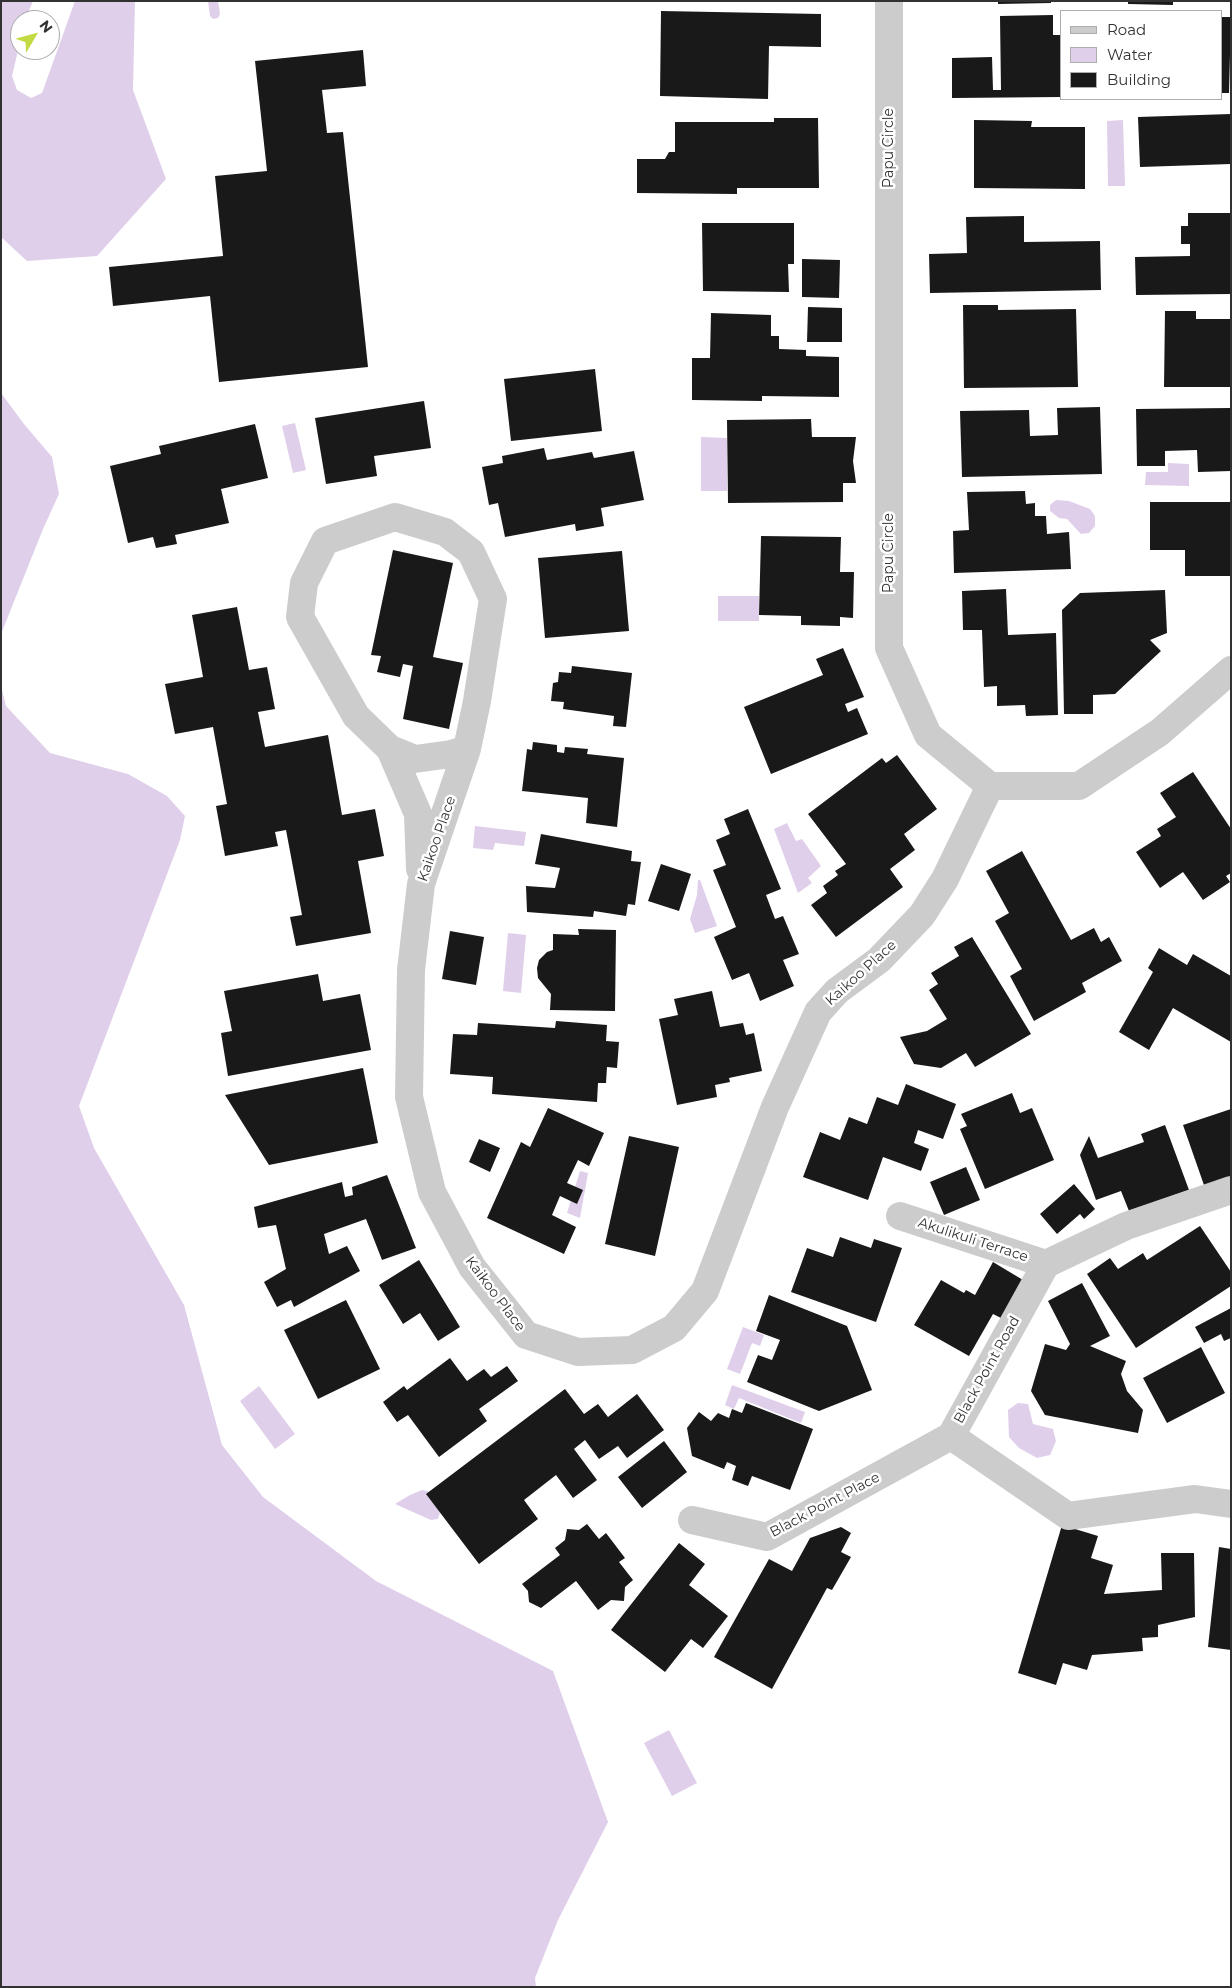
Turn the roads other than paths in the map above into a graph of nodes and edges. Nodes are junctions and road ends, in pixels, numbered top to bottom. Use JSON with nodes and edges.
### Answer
{"nodes":[{"id":1,"x":889,"y":1,"type":"edge"},
{"id":2,"x":1231,"y":670,"type":"edge"},
{"id":3,"x":390,"y":749,"type":"junction"},
{"id":4,"x":467,"y":749,"type":"junction"},
{"id":5,"x":990,"y":786,"type":"junction"},
{"id":6,"x":421,"y":884,"type":"junction"},
{"id":7,"x":1231,"y":1190,"type":"edge"},
{"id":8,"x":900,"y":1216,"type":"dead end"},
{"id":9,"x":1046,"y":1264,"type":"junction"},
{"id":10,"x":951,"y":1436,"type":"junction"},
{"id":11,"x":1231,"y":1504,"type":"edge"},
{"id":12,"x":692,"y":1520,"type":"dead end"}],
"edges":[{"from":1,"to":5,"type":"street","name":"Papu Circle"},
{"from":2,"to":5,"type":"street"},
{"from":3,"to":4,"type":"street","name":"Kaikoo Place"},
{"from":3,"to":4,"type":"street","name":"Kaikoo Place"},
{"from":3,"to":6,"type":"street"},
{"from":4,"to":6,"type":"street","name":"Kaikoo Place"},
{"from":5,"to":6,"type":"street","name":"Kaikoo Place"},
{"from":7,"to":9,"type":"street"},
{"from":8,"to":9,"type":"street","name":"Akulikuli Terrace"},
{"from":9,"to":10,"type":"street","name":"Black Point Road"},
{"from":10,"to":11,"type":"street","name":"Black Point Road"},
{"from":10,"to":12,"type":"street","name":"Black Point Place"}]}
